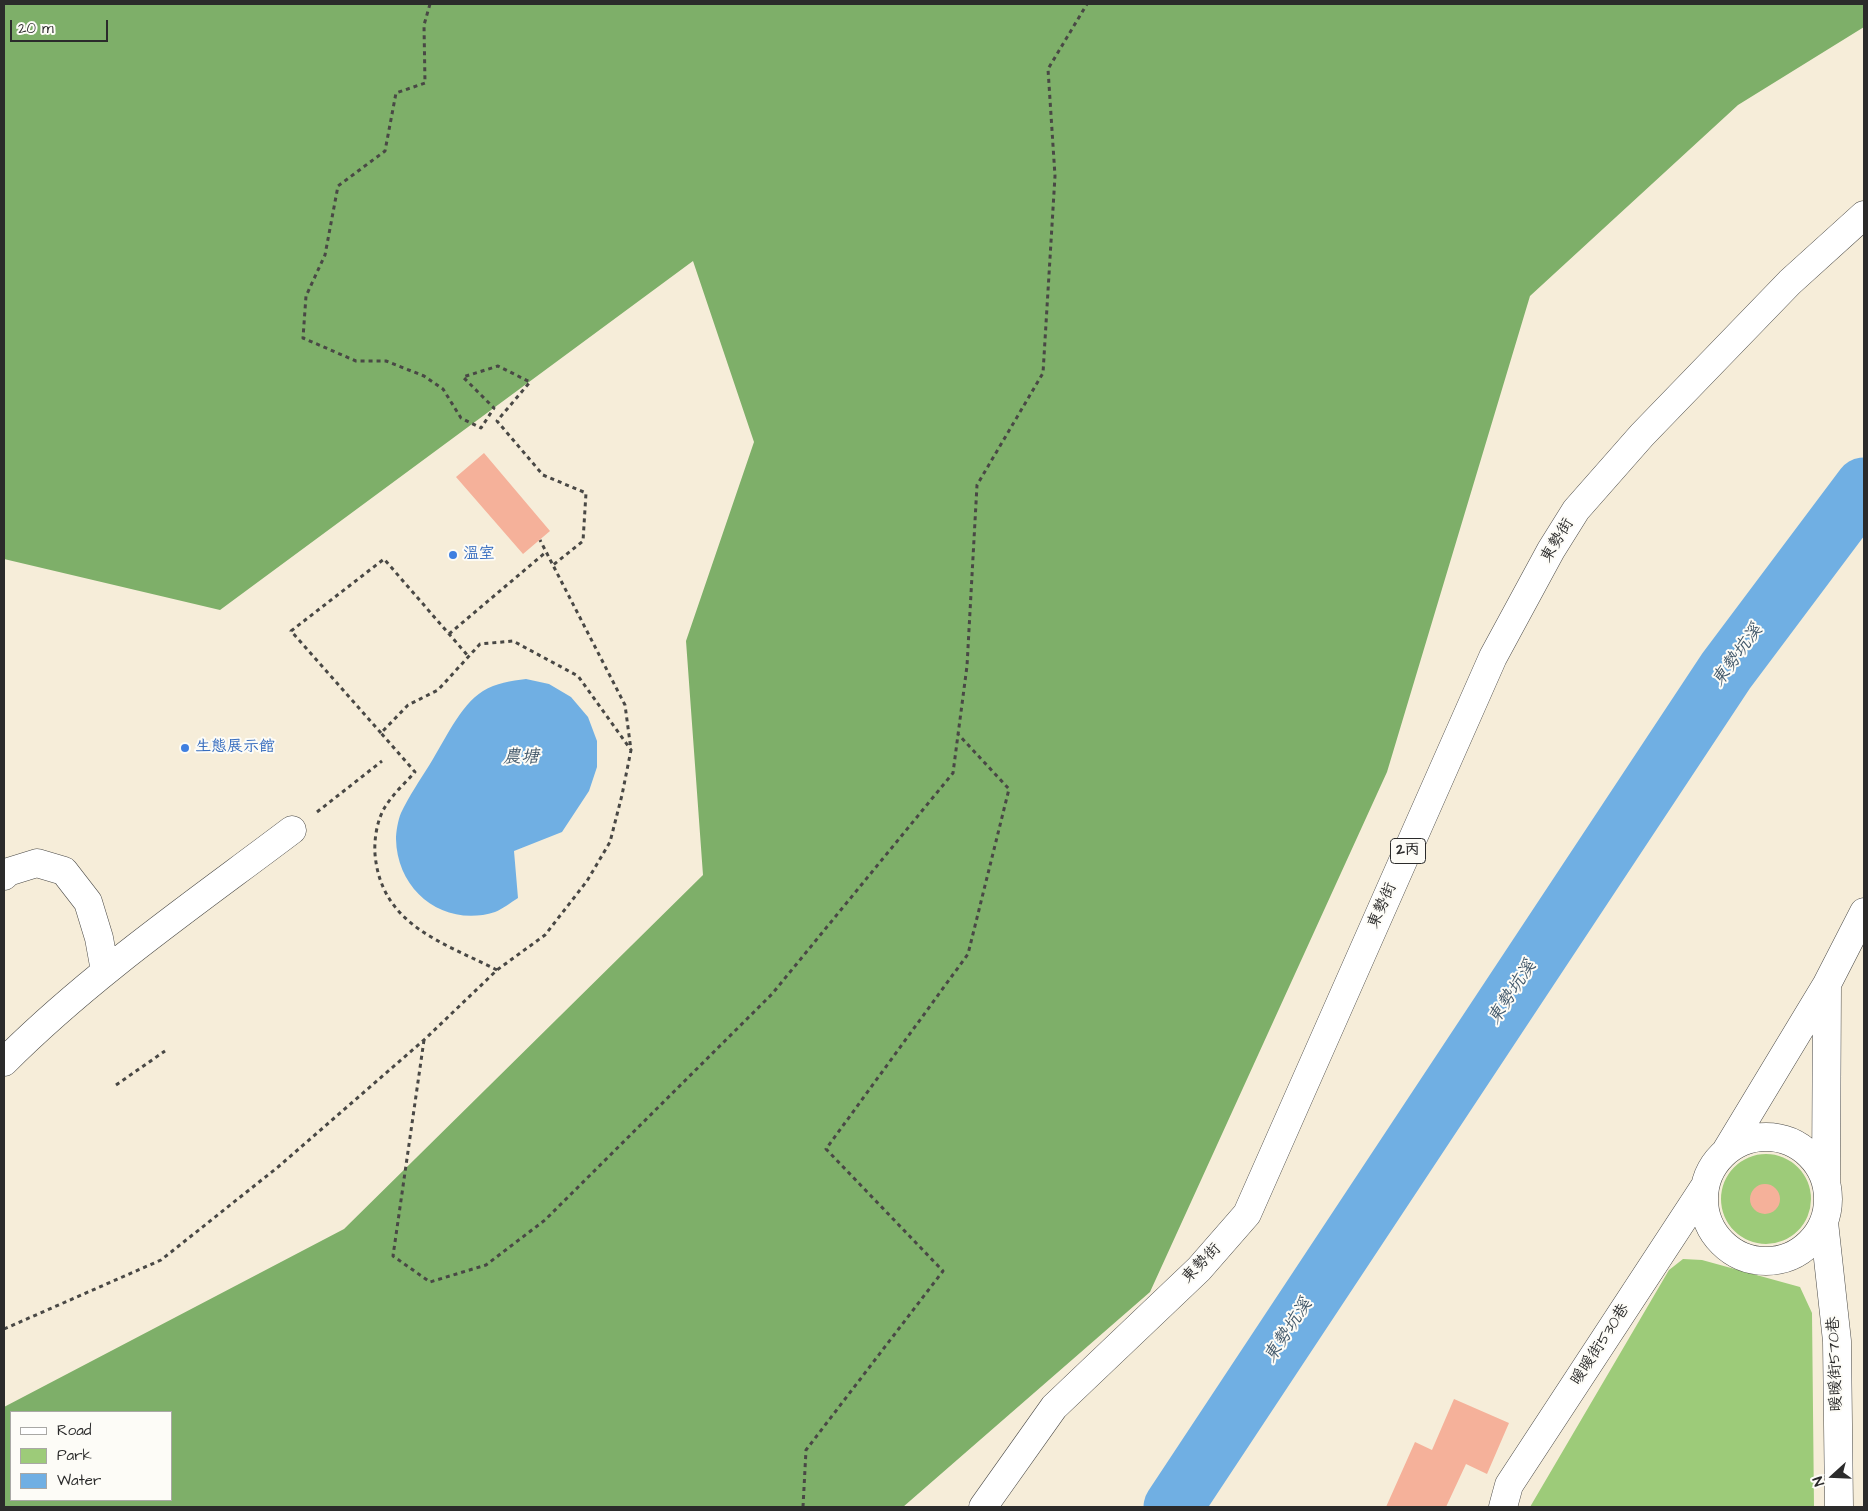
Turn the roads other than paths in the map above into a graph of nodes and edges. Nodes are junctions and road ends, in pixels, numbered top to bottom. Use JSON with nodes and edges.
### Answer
{"nodes":[{"id":1,"x":1864,"y":215,"type":"edge"},
{"id":2,"x":292,"y":830,"type":"road end"},
{"id":3,"x":4,"y":876,"type":"edge"},
{"id":4,"x":1864,"y":912,"type":"edge"},
{"id":5,"x":106,"y":971,"type":"junction"},
{"id":6,"x":1827,"y":984,"type":"junction"},
{"id":7,"x":4,"y":1062,"type":"edge"},
{"id":8,"x":1726,"y":1151,"type":"junction"},
{"id":9,"x":1826,"y":1181,"type":"junction"},
{"id":10,"x":1706,"y":1186,"type":"junction"},
{"id":11,"x":1824,"y":1222,"type":"junction"},
{"id":12,"x":983,"y":1507,"type":"edge"},
{"id":13,"x":1503,"y":1507,"type":"edge"},
{"id":14,"x":1839,"y":1507,"type":"edge"}],
"edges":[{"from":1,"to":12,"type":"main road","name":"東勢街","number":"2丙"},
{"from":2,"to":5,"type":"main road"},
{"from":3,"to":5,"type":"main road"},
{"from":4,"to":6,"type":"main road"},
{"from":5,"to":7,"type":"main road"},
{"from":6,"to":8,"type":"main road"},
{"from":6,"to":9,"type":"main road"},
{"from":8,"to":9,"type":"main road"},
{"from":8,"to":10,"type":"main road"},
{"from":9,"to":11,"type":"main road"},
{"from":10,"to":11,"type":"main road"},
{"from":10,"to":13,"type":"main road","name":"暖暖街530巷"},
{"from":11,"to":14,"type":"main road","name":"暖暖街570巷"}]}
